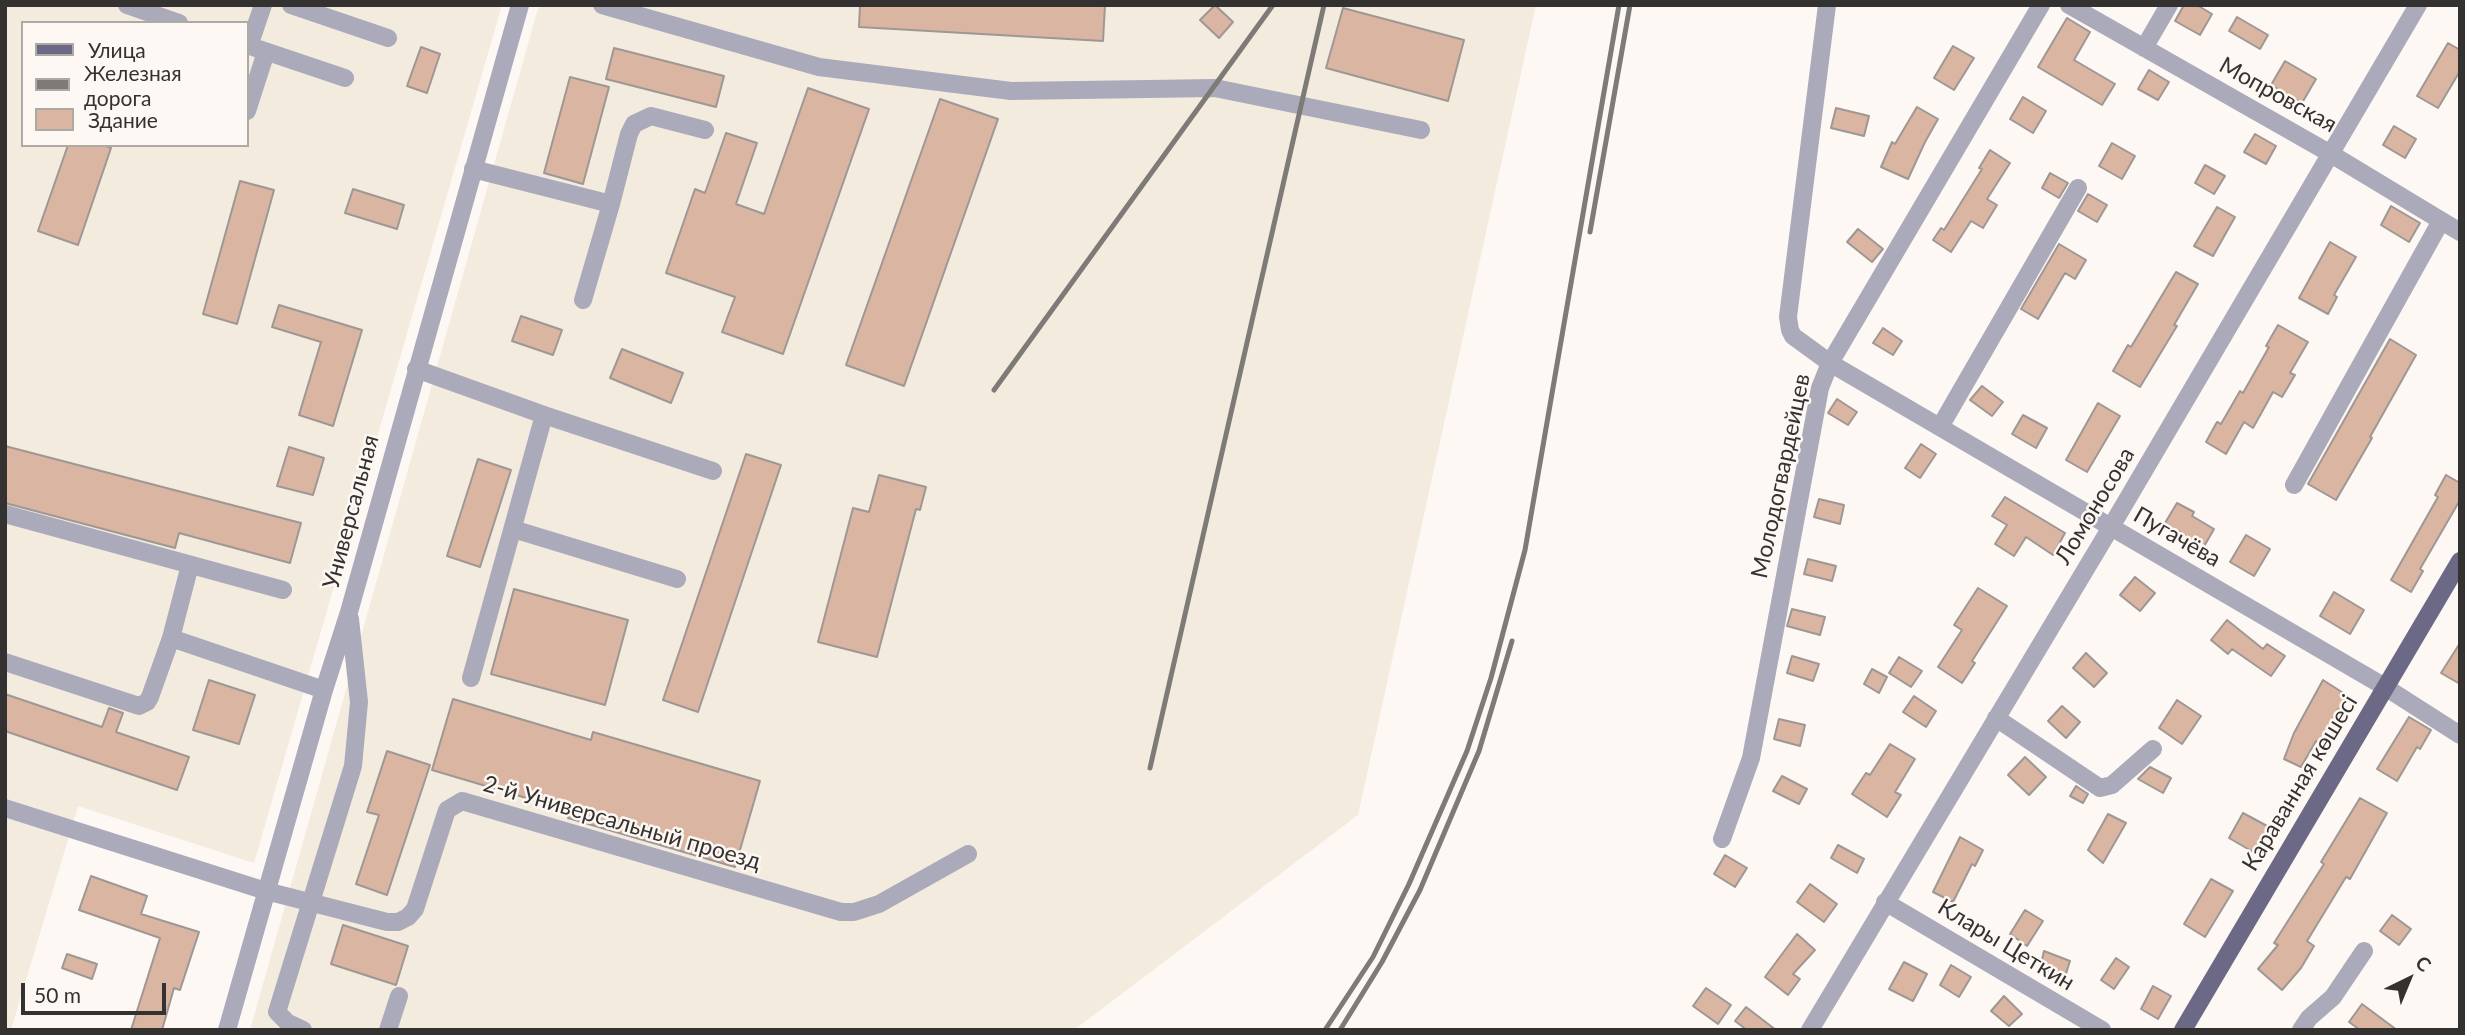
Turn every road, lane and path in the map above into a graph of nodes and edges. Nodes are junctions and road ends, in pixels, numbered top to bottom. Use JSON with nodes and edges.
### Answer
{"nodes":[{"id":1,"x":127,"y":5,"type":"edge"},
{"id":2,"x":263,"y":5,"type":"edge"},
{"id":3,"x":291,"y":5,"type":"edge"},
{"id":4,"x":520,"y":5,"type":"edge"},
{"id":5,"x":602,"y":5,"type":"edge"},
{"id":6,"x":1827,"y":5,"type":"edge"},
{"id":7,"x":2041,"y":5,"type":"edge"},
{"id":8,"x":2069,"y":5,"type":"edge"},
{"id":9,"x":2169,"y":5,"type":"edge"},
{"id":10,"x":2418,"y":5,"type":"edge"},
{"id":11,"x":174,"y":21,"type":"edge"},
{"id":12,"x":388,"y":38,"type":"dead end"},
{"id":13,"x":254,"y":48,"type":"edge"},
{"id":14,"x":2144,"y":48,"type":"junction"},
{"id":15,"x":345,"y":78,"type":"dead end"},
{"id":16,"x":248,"y":102,"type":"edge"},
{"id":17,"x":705,"y":130,"type":"dead end"},
{"id":18,"x":1421,"y":130,"type":"dead end"},
{"id":19,"x":2331,"y":154,"type":"junction"},
{"id":20,"x":473,"y":169,"type":"junction"},
{"id":21,"x":2078,"y":188,"type":"dead end"},
{"id":22,"x":611,"y":204,"type":"junction"},
{"id":23,"x":2441,"y":221,"type":"junction"},
{"id":24,"x":2460,"y":232,"type":"edge"},
{"id":25,"x":583,"y":300,"type":"dead end"},
{"id":26,"x":1830,"y":363,"type":"junction"},
{"id":27,"x":416,"y":369,"type":"junction"},
{"id":28,"x":544,"y":415,"type":"junction"},
{"id":29,"x":1940,"y":427,"type":"junction"},
{"id":30,"x":713,"y":471,"type":"dead end"},
{"id":31,"x":2294,"y":485,"type":"dead end"},
{"id":32,"x":5,"y":514,"type":"edge"},
{"id":33,"x":2111,"y":527,"type":"junction"},
{"id":34,"x":513,"y":529,"type":"junction"},
{"id":35,"x":2460,"y":561,"type":"edge"},
{"id":36,"x":190,"y":565,"type":"junction"},
{"id":37,"x":677,"y":579,"type":"dead end"},
{"id":38,"x":283,"y":590,"type":"dead end"},
{"id":39,"x":349,"y":612,"type":"junction"},
{"id":40,"x":170,"y":638,"type":"junction"},
{"id":41,"x":5,"y":662,"type":"edge"},
{"id":42,"x":471,"y":678,"type":"dead end"},
{"id":43,"x":2385,"y":687,"type":"junction"},
{"id":44,"x":324,"y":690,"type":"junction"},
{"id":45,"x":1996,"y":718,"type":"junction"},
{"id":46,"x":2460,"y":735,"type":"edge"},
{"id":47,"x":2153,"y":749,"type":"dead end"},
{"id":48,"x":5,"y":808,"type":"edge"},
{"id":49,"x":1722,"y":839,"type":"dead end"},
{"id":50,"x":968,"y":854,"type":"dead end"},
{"id":51,"x":266,"y":891,"type":"junction"},
{"id":52,"x":311,"y":902,"type":"junction"},
{"id":53,"x":1885,"y":902,"type":"junction"},
{"id":54,"x":2364,"y":951,"type":"dead end"},
{"id":55,"x":399,"y":996,"type":"dead end"},
{"id":56,"x":226,"y":1030,"type":"edge"},
{"id":57,"x":303,"y":1030,"type":"edge"},
{"id":58,"x":388,"y":1030,"type":"edge"},
{"id":59,"x":1810,"y":1030,"type":"edge"},
{"id":60,"x":2102,"y":1030,"type":"edge"},
{"id":61,"x":2183,"y":1030,"type":"edge"},
{"id":62,"x":2301,"y":1030,"type":"edge"}],
"edges":[{"from":1,"to":11,"type":"street"},
{"from":2,"to":13,"type":"street"},
{"from":3,"to":12,"type":"street"},
{"from":4,"to":20,"type":"street","name":"Универсальная"},
{"from":5,"to":18,"type":"street"},
{"from":6,"to":26,"type":"street","name":"Пугачёва"},
{"from":7,"to":26,"type":"street","name":"Молодогвардейцев"},
{"from":8,"to":14,"type":"street","name":"Мопровская"},
{"from":9,"to":14,"type":"street"},
{"from":10,"to":19,"type":"street","name":"Ломоносова"},
{"from":13,"to":15,"type":"street"},
{"from":13,"to":16,"type":"street"},
{"from":14,"to":19,"type":"street","name":"Мопровская"},
{"from":17,"to":22,"type":"street"},
{"from":19,"to":23,"type":"street","name":"Мопровская"},
{"from":19,"to":33,"type":"street","name":"Ломоносова"},
{"from":20,"to":22,"type":"street"},
{"from":20,"to":27,"type":"street","name":"Универсальная"},
{"from":21,"to":29,"type":"street"},
{"from":22,"to":25,"type":"street"},
{"from":23,"to":24,"type":"street","name":"Мопровская"},
{"from":23,"to":31,"type":"street"},
{"from":26,"to":29,"type":"street","name":"Пугачёва"},
{"from":26,"to":49,"type":"street","name":"Молодогвардейцев"},
{"from":27,"to":28,"type":"street"},
{"from":27,"to":39,"type":"street","name":"Универсальная"},
{"from":28,"to":30,"type":"street"},
{"from":28,"to":34,"type":"street"},
{"from":29,"to":33,"type":"street","name":"Пугачёва"},
{"from":32,"to":36,"type":"street"},
{"from":33,"to":43,"type":"street","name":"Пугачёва"},
{"from":33,"to":45,"type":"street","name":"Ломоносова"},
{"from":34,"to":37,"type":"street"},
{"from":34,"to":42,"type":"street"},
{"from":35,"to":43,"type":"main road","name":"Караванная көшесі"},
{"from":36,"to":38,"type":"street"},
{"from":36,"to":40,"type":"street"},
{"from":39,"to":44,"type":"street","name":"Универсальная"},
{"from":39,"to":52,"type":"street"},
{"from":40,"to":41,"type":"street"},
{"from":40,"to":44,"type":"street"},
{"from":43,"to":46,"type":"street","name":"Пугачёва"},
{"from":43,"to":61,"type":"main road","name":"Караванная көшесі"},
{"from":44,"to":51,"type":"street","name":"Универсальная"},
{"from":45,"to":47,"type":"street"},
{"from":45,"to":53,"type":"street","name":"Ломоносова"},
{"from":48,"to":51,"type":"street","name":"2-й Универсальный проезд"},
{"from":50,"to":52,"type":"street","name":"2-й Универсальный проезд"},
{"from":51,"to":52,"type":"street","name":"2-й Универсальный проезд"},
{"from":51,"to":56,"type":"street","name":"Универсальная"},
{"from":52,"to":57,"type":"street"},
{"from":53,"to":59,"type":"street","name":"Ломоносова"},
{"from":53,"to":60,"type":"street","name":"Клары Цеткин"},
{"from":54,"to":62,"type":"street"},
{"from":55,"to":58,"type":"street"}]}
